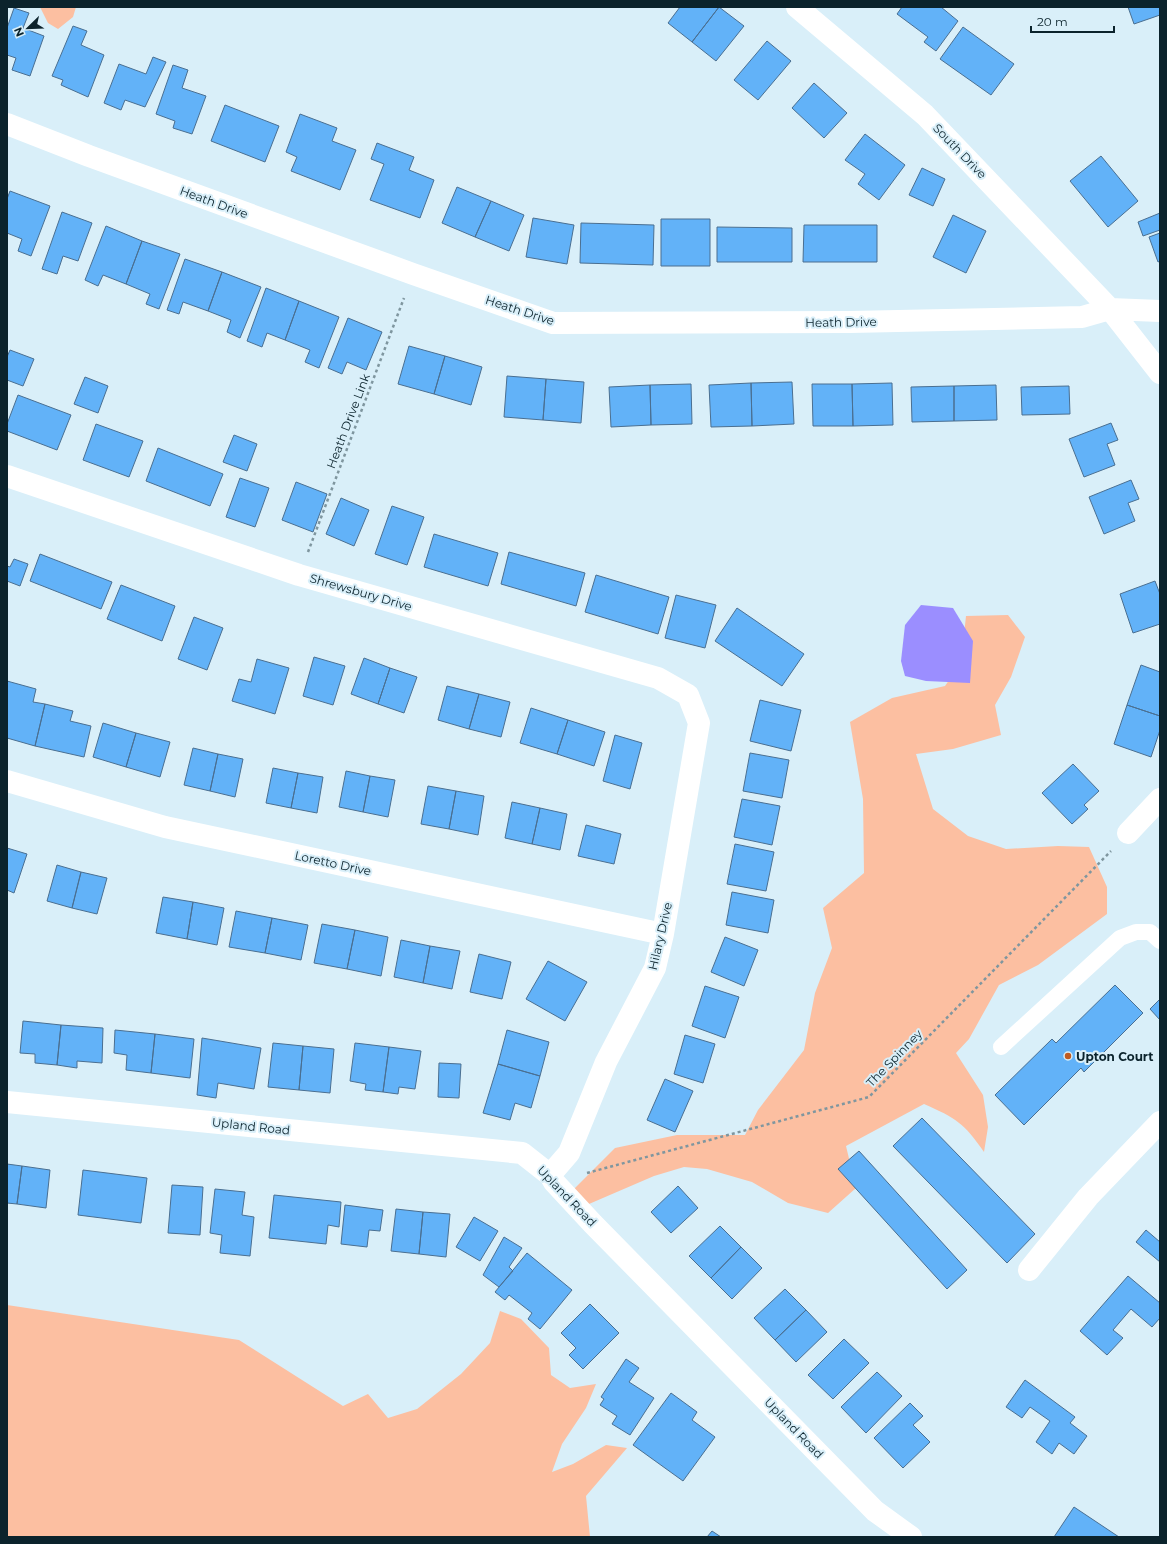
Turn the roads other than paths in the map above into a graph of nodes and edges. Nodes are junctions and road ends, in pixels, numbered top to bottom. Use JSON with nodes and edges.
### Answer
{"nodes":[{"id":1,"x":797,"y":7,"type":"edge"},
{"id":2,"x":7,"y":124,"type":"edge"},
{"id":3,"x":1110,"y":309,"type":"junction"},
{"id":4,"x":1160,"y":311,"type":"edge"},
{"id":5,"x":1160,"y":373,"type":"edge"},
{"id":6,"x":7,"y":476,"type":"edge"},
{"id":7,"x":699,"y":723,"type":"joint"},
{"id":8,"x":7,"y":781,"type":"edge"},
{"id":9,"x":1160,"y":799,"type":"edge"},
{"id":10,"x":1128,"y":833,"type":"road end"},
{"id":11,"x":663,"y":934,"type":"junction"},
{"id":12,"x":1160,"y":941,"type":"edge"},
{"id":13,"x":1001,"y":1046,"type":"dead end"},
{"id":14,"x":7,"y":1102,"type":"edge"},
{"id":15,"x":1160,"y":1122,"type":"edge"},
{"id":16,"x":552,"y":1179,"type":"junction"},
{"id":17,"x":1029,"y":1270,"type":"dead end"},
{"id":18,"x":911,"y":1537,"type":"edge"}],
"edges":[{"from":1,"to":3,"type":"street","name":"South Drive"},
{"from":2,"to":3,"type":"street","name":"Heath Drive"},
{"from":3,"to":4,"type":"street","name":"Heath Drive"},
{"from":3,"to":5,"type":"street","name":"South Drive"},
{"from":6,"to":7,"type":"street","name":"Shrewsbury Drive"},
{"from":7,"to":11,"type":"street","name":"Hilary Drive"},
{"from":8,"to":11,"type":"street","name":"Loretto Drive"},
{"from":9,"to":10,"type":"street"},
{"from":11,"to":16,"type":"street","name":"Hilary Drive"},
{"from":12,"to":13,"type":"lane"},
{"from":14,"to":16,"type":"street","name":"Upland Road"},
{"from":15,"to":17,"type":"street"},
{"from":16,"to":18,"type":"street","name":"Upland Road"}]}
